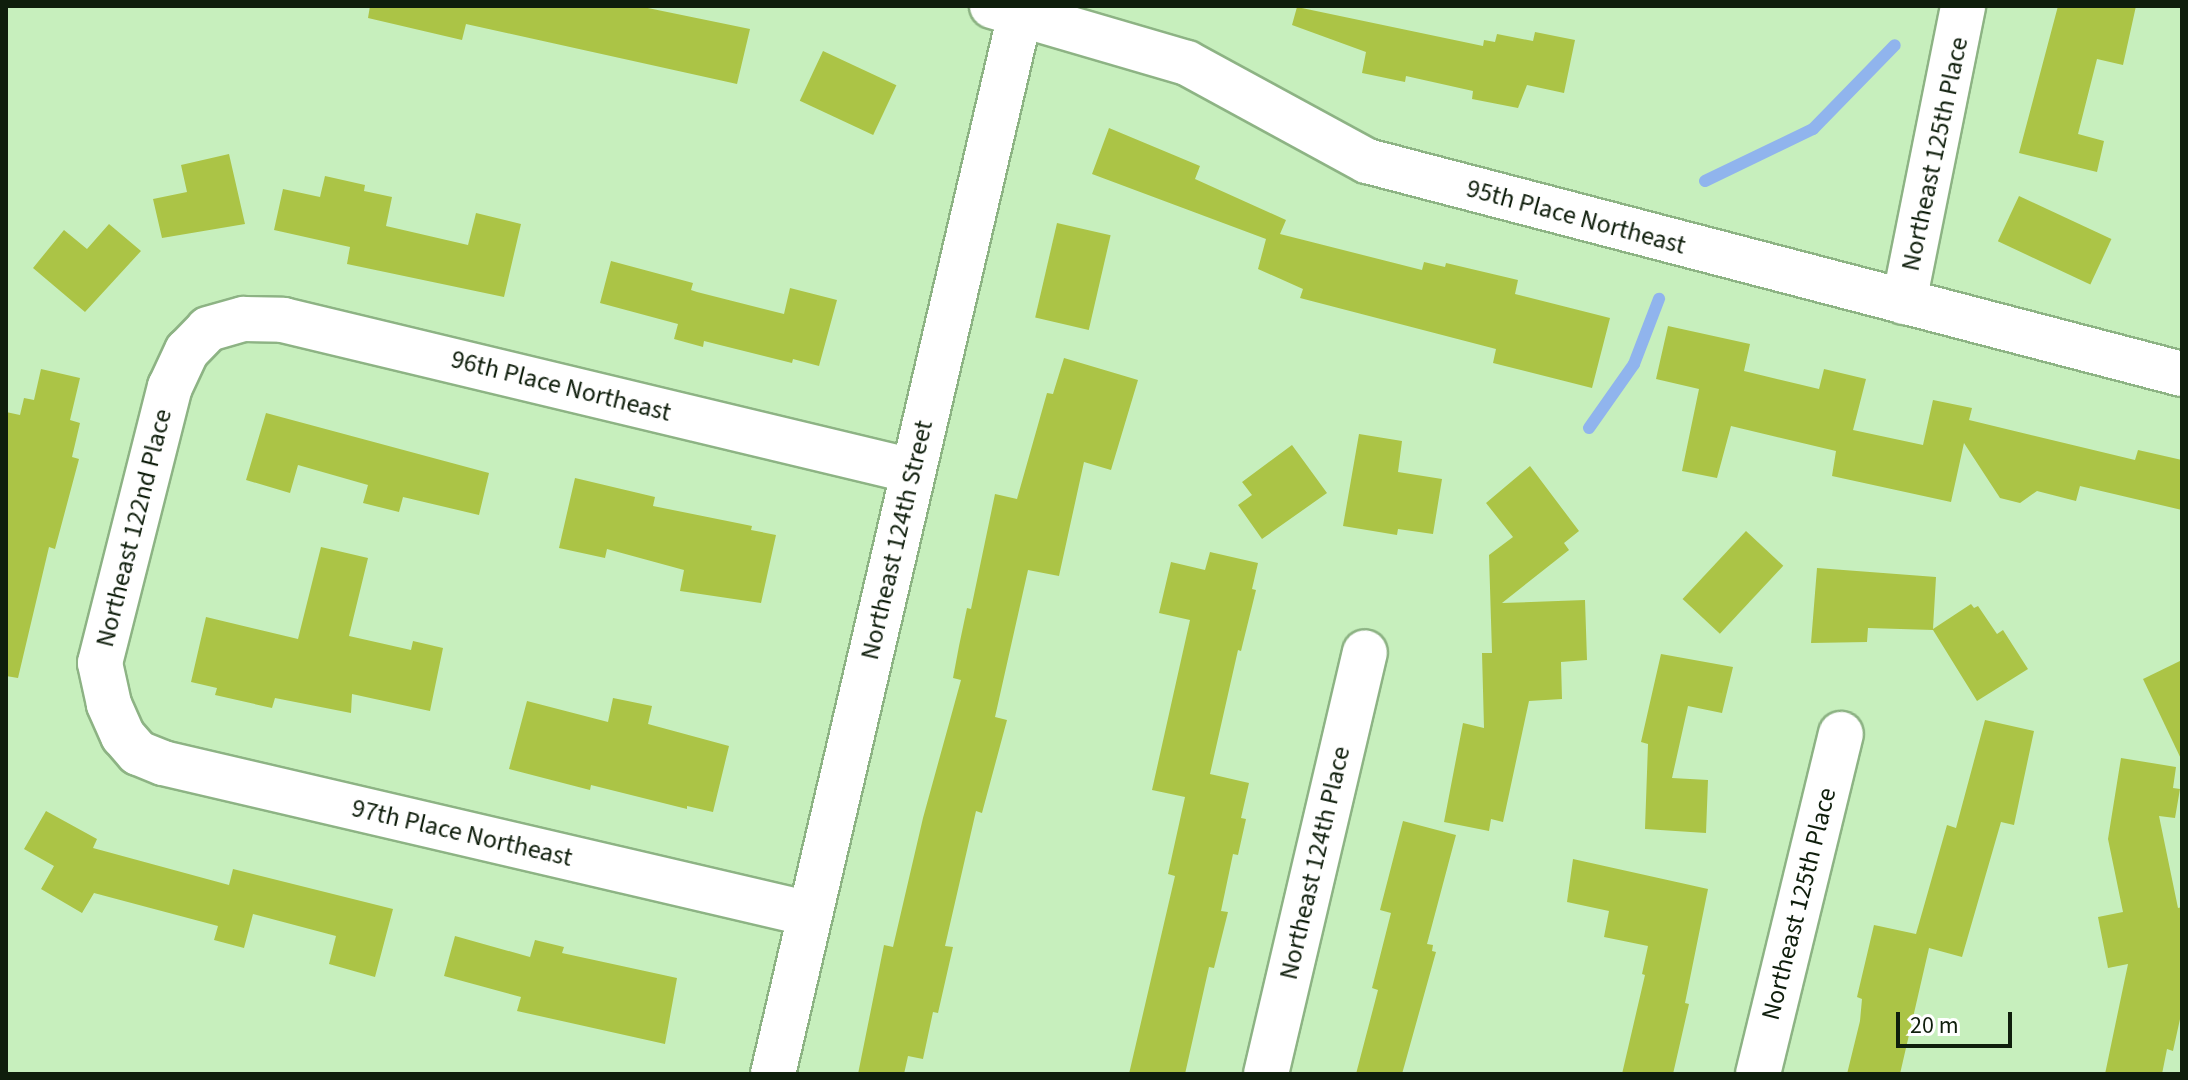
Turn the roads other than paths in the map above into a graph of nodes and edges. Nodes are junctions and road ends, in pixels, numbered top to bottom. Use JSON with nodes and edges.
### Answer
{"nodes":[{"id":1,"x":1963,"y":6,"type":"edge"},
{"id":2,"x":1011,"y":8,"type":"edge"},
{"id":3,"x":1904,"y":302,"type":"junction"},
{"id":4,"x":208,"y":329,"type":"joint"},
{"id":5,"x":2182,"y":374,"type":"edge"},
{"id":6,"x":913,"y":471,"type":"junction"},
{"id":7,"x":1365,"y":652,"type":"dead end"},
{"id":8,"x":1841,"y":734,"type":"dead end"},
{"id":9,"x":123,"y":736,"type":"joint"},
{"id":10,"x":810,"y":914,"type":"junction"},
{"id":11,"x":773,"y":1074,"type":"edge"},
{"id":12,"x":1266,"y":1074,"type":"edge"},
{"id":13,"x":1758,"y":1074,"type":"edge"}],
"edges":[{"from":1,"to":3,"type":"street","name":"Northeast 125th Place"},
{"from":2,"to":3,"type":"street","name":"95th Place Northeast"},
{"from":2,"to":6,"type":"street","name":"Northeast 124th Street"},
{"from":3,"to":5,"type":"street","name":"95th Place Northeast"},
{"from":4,"to":6,"type":"street","name":"96th Place Northeast"},
{"from":4,"to":9,"type":"street","name":"Northeast 122nd Place"},
{"from":6,"to":10,"type":"street","name":"Northeast 124th Street"},
{"from":7,"to":12,"type":"street","name":"Northeast 124th Place"},
{"from":8,"to":13,"type":"street","name":"Northeast 125th Place"},
{"from":9,"to":10,"type":"street","name":"97th Place Northeast"},
{"from":10,"to":11,"type":"street","name":"Northeast 124th Street"}]}
